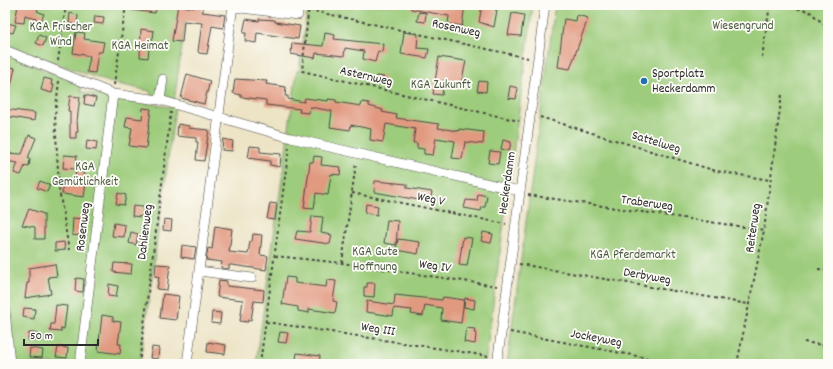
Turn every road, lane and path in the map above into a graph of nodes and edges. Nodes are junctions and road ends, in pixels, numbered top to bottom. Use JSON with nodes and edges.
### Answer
{"nodes":[{"id":1,"x":66,"y":5,"type":"edge"},
{"id":2,"x":126,"y":5,"type":"edge"},
{"id":3,"x":309,"y":5,"type":"edge"},
{"id":4,"x":545,"y":5,"type":"edge"},
{"id":5,"x":690,"y":5,"type":"edge"},
{"id":6,"x":770,"y":5,"type":"edge"},
{"id":7,"x":780,"y":5,"type":"edge"},
{"id":8,"x":233,"y":6,"type":"edge"},
{"id":9,"x":689,"y":9,"type":"dead end"},
{"id":10,"x":309,"y":10,"type":"junction"},
{"id":11,"x":298,"y":15,"type":"dead end"},
{"id":12,"x":828,"y":28,"type":"edge"},
{"id":13,"x":5,"y":50,"type":"edge"},
{"id":14,"x":762,"y":57,"type":"dead end"},
{"id":15,"x":528,"y":58,"type":"dead end"},
{"id":16,"x":58,"y":71,"type":"junction"},
{"id":17,"x":164,"y":78,"type":"dead end"},
{"id":18,"x":113,"y":94,"type":"junction"},
{"id":19,"x":782,"y":94,"type":"dead end"},
{"id":20,"x":160,"y":100,"type":"junction"},
{"id":21,"x":172,"y":103,"type":"junction"},
{"id":22,"x":538,"y":116,"type":"dead end"},
{"id":23,"x":218,"y":117,"type":"junction"},
{"id":24,"x":519,"y":121,"type":"dead end"},
{"id":25,"x":291,"y":138,"type":"junction"},
{"id":26,"x":357,"y":152,"type":"junction"},
{"id":27,"x":769,"y":180,"type":"junction"},
{"id":28,"x":352,"y":193,"type":"junction"},
{"id":29,"x":524,"y":193,"type":"junction"},
{"id":30,"x":822,"y":199,"type":"dead end"},
{"id":31,"x":828,"y":200,"type":"edge"},
{"id":32,"x":506,"y":224,"type":"dead end"},
{"id":33,"x":764,"y":230,"type":"junction"},
{"id":34,"x":69,"y":250,"type":"dead end"},
{"id":35,"x":275,"y":256,"type":"junction"},
{"id":36,"x":342,"y":263,"type":"junction"},
{"id":37,"x":519,"y":264,"type":"dead end"},
{"id":38,"x":818,"y":269,"type":"dead end"},
{"id":39,"x":828,"y":270,"type":"edge"},
{"id":40,"x":199,"y":271,"type":"junction"},
{"id":41,"x":252,"y":278,"type":"dead end"},
{"id":42,"x":497,"y":286,"type":"dead end"},
{"id":43,"x":748,"y":304,"type":"junction"},
{"id":44,"x":5,"y":310,"type":"edge"},
{"id":45,"x":266,"y":322,"type":"junction"},
{"id":46,"x":510,"y":332,"type":"dead end"},
{"id":47,"x":804,"y":342,"type":"dead end"},
{"id":48,"x":828,"y":346,"type":"edge"},
{"id":49,"x":488,"y":356,"type":"dead end"},
{"id":50,"x":10,"y":364,"type":"edge"},
{"id":51,"x":80,"y":364,"type":"edge"},
{"id":52,"x":139,"y":364,"type":"edge"},
{"id":53,"x":187,"y":364,"type":"edge"},
{"id":54,"x":260,"y":364,"type":"edge"},
{"id":55,"x":497,"y":364,"type":"edge"},
{"id":56,"x":679,"y":364,"type":"edge"},
{"id":57,"x":737,"y":364,"type":"edge"}],
"edges":[{"from":1,"to":16,"type":"path"},
{"from":2,"to":18,"type":"path"},
{"from":3,"to":10,"type":"path"},
{"from":4,"to":29,"type":"street","name":"Heckerdamm"},
{"from":5,"to":9,"type":"path"},
{"from":6,"to":14,"type":"path"},
{"from":7,"to":12,"type":"path"},
{"from":8,"to":11,"type":"street"},
{"from":8,"to":23,"type":"street"},
{"from":10,"to":15,"type":"path","name":"Rosenweg"},
{"from":10,"to":24,"type":"path","name":"Asternweg"},
{"from":13,"to":16,"type":"street"},
{"from":16,"to":18,"type":"street"},
{"from":16,"to":34,"type":"path"},
{"from":17,"to":20,"type":"street"},
{"from":18,"to":20,"type":"street"},
{"from":18,"to":51,"type":"street","name":"Rosenweg"},
{"from":19,"to":27,"type":"path","name":"Reiterweg"},
{"from":20,"to":21,"type":"street"},
{"from":21,"to":23,"type":"street"},
{"from":21,"to":52,"type":"path","name":"Dahlienweg"},
{"from":22,"to":27,"type":"path","name":"Sattelweg"},
{"from":23,"to":25,"type":"street"},
{"from":23,"to":40,"type":"street"},
{"from":25,"to":26,"type":"street"},
{"from":25,"to":35,"type":"path"},
{"from":26,"to":28,"type":"path"},
{"from":26,"to":29,"type":"street"},
{"from":27,"to":33,"type":"path","name":"Reiterweg"},
{"from":28,"to":32,"type":"path","name":"Weg V"},
{"from":28,"to":36,"type":"path"},
{"from":29,"to":33,"type":"path","name":"Traberweg"},
{"from":29,"to":55,"type":"street","name":"Heckerdamm"},
{"from":30,"to":31,"type":"path"},
{"from":33,"to":43,"type":"path","name":"Reiterweg"},
{"from":35,"to":36,"type":"path","name":"Weg IV"},
{"from":35,"to":45,"type":"path"},
{"from":36,"to":42,"type":"path","name":"Weg IV"},
{"from":37,"to":43,"type":"path","name":"Derbyweg"},
{"from":38,"to":39,"type":"path"},
{"from":40,"to":41,"type":"street"},
{"from":40,"to":53,"type":"street"},
{"from":43,"to":57,"type":"path","name":"Reiterweg"},
{"from":44,"to":50,"type":"street"},
{"from":45,"to":49,"type":"path","name":"Weg III"},
{"from":45,"to":54,"type":"path"},
{"from":46,"to":56,"type":"path","name":"Jockeyweg"},
{"from":47,"to":48,"type":"path"}]}
